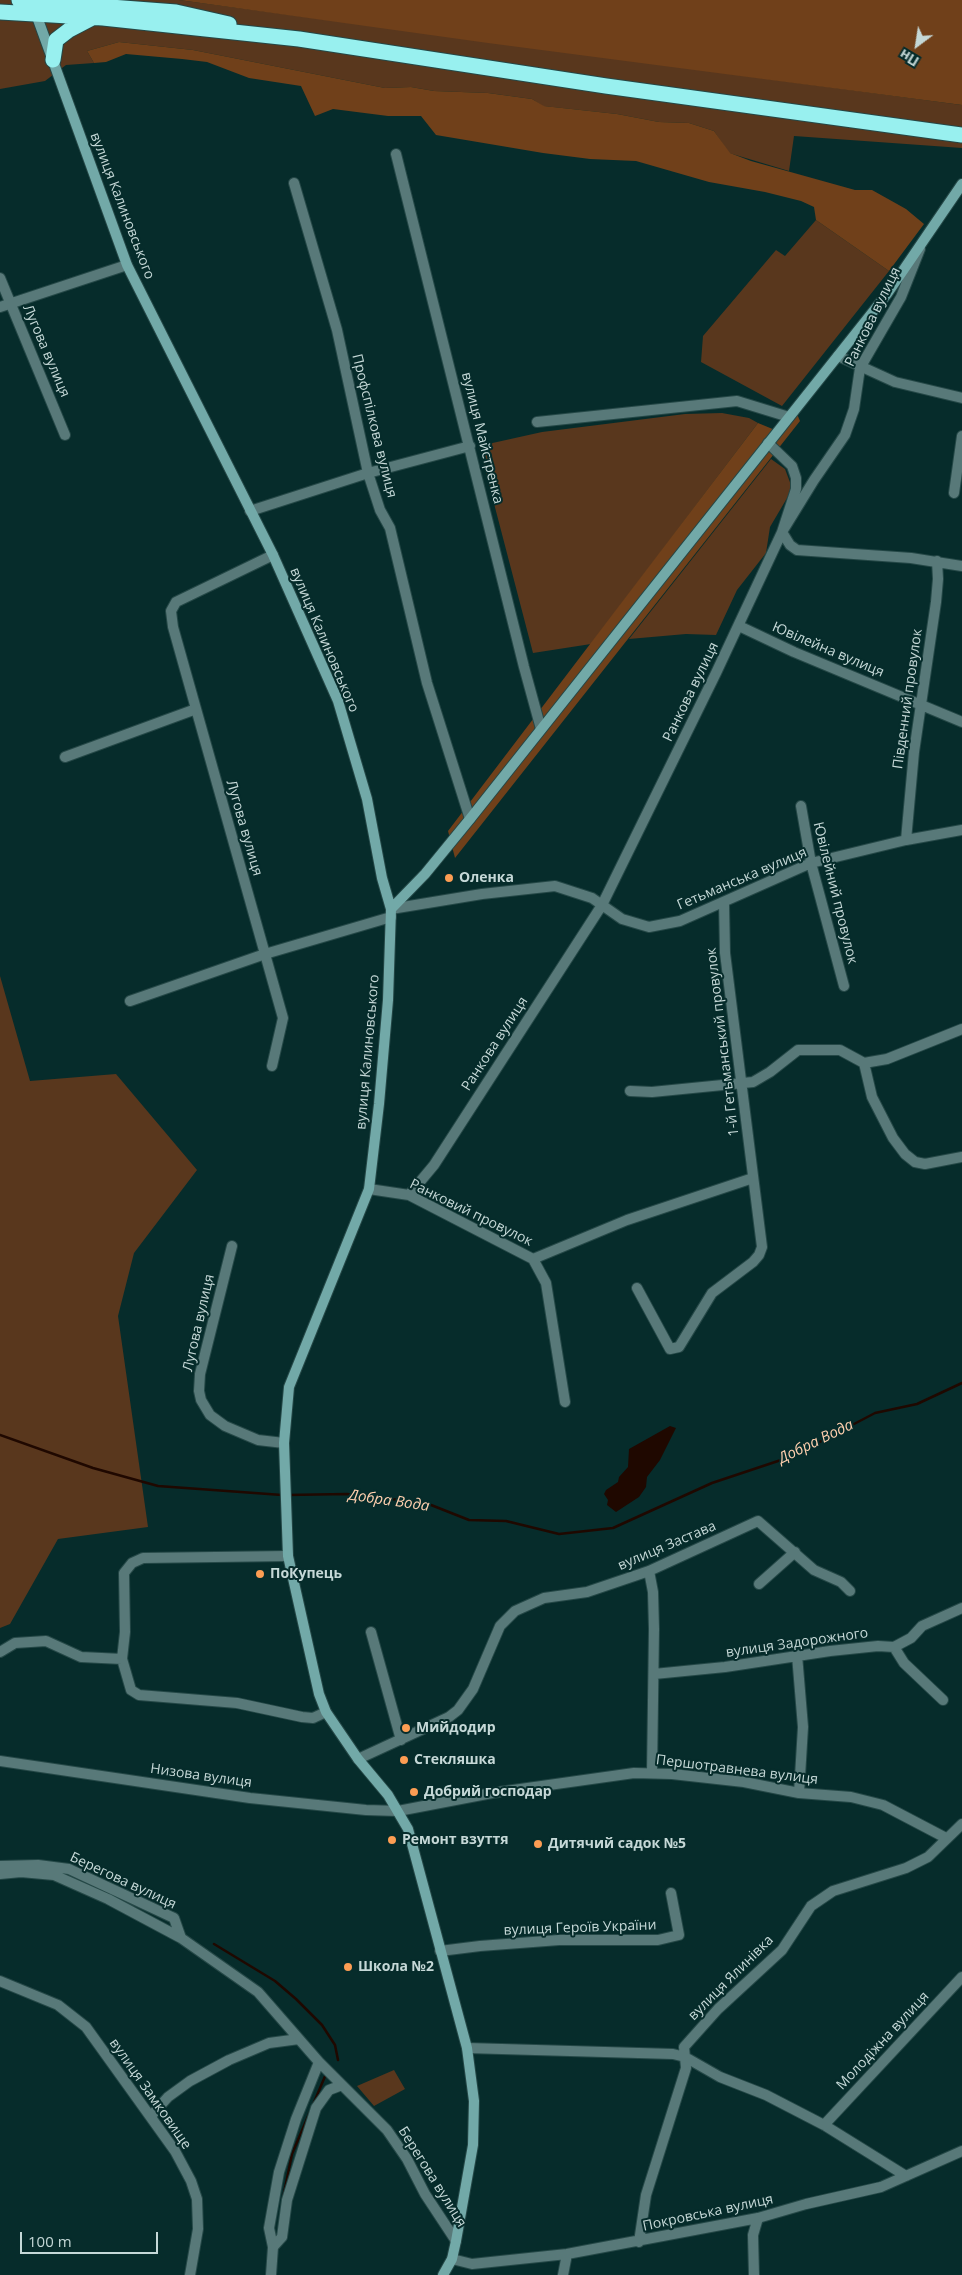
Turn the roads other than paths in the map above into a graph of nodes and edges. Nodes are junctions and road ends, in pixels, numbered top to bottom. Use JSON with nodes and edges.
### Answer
{"nodes":[{"id":1,"x":19,"y":0,"type":"edge"},
{"id":2,"x":0,"y":12,"type":"edge"},
{"id":3,"x":36,"y":14,"type":"junction"},
{"id":4,"x":94,"y":18,"type":"junction"},
{"id":5,"x":299,"y":39,"type":"junction"},
{"id":6,"x":53,"y":60,"type":"junction"},
{"id":7,"x":962,"y":135,"type":"edge"},
{"id":8,"x":396,"y":154,"type":"dead end"},
{"id":9,"x":294,"y":183,"type":"dead end"},
{"id":10,"x":962,"y":184,"type":"edge"},
{"id":11,"x":924,"y":242,"type":"junction"},
{"id":12,"x":127,"y":265,"type":"junction"},
{"id":13,"x":0,"y":278,"type":"edge"},
{"id":14,"x":11,"y":303,"type":"junction"},
{"id":15,"x":0,"y":307,"type":"edge"},
{"id":16,"x":838,"y":356,"type":"junction"},
{"id":17,"x":860,"y":368,"type":"junction"},
{"id":18,"x":962,"y":398,"type":"edge"},
{"id":19,"x":789,"y":417,"type":"junction"},
{"id":20,"x":537,"y":422,"type":"dead end"},
{"id":21,"x":65,"y":435,"type":"dead end"},
{"id":22,"x":962,"y":436,"type":"edge"},
{"id":23,"x":768,"y":443,"type":"junction"},
{"id":24,"x":470,"y":446,"type":"junction"},
{"id":25,"x":368,"y":473,"type":"junction"},
{"id":26,"x":954,"y":493,"type":"dead end"},
{"id":27,"x":250,"y":510,"type":"junction"},
{"id":28,"x":782,"y":532,"type":"junction"},
{"id":29,"x":273,"y":555,"type":"junction"},
{"id":30,"x":937,"y":562,"type":"junction"},
{"id":31,"x":962,"y":566,"type":"edge"},
{"id":32,"x":739,"y":626,"type":"junction"},
{"id":33,"x":920,"y":705,"type":"junction"},
{"id":34,"x":196,"y":709,"type":"junction"},
{"id":35,"x":962,"y":722,"type":"edge"},
{"id":36,"x":541,"y":729,"type":"junction"},
{"id":37,"x":64,"y":757,"type":"dead end"},
{"id":38,"x":801,"y":806,"type":"dead end"},
{"id":39,"x":470,"y":819,"type":"junction"},
{"id":40,"x":962,"y":830,"type":"edge"},
{"id":41,"x":906,"y":840,"type":"junction"},
{"id":42,"x":811,"y":863,"type":"junction"},
{"id":43,"x":724,"y":903,"type":"junction"},
{"id":44,"x":602,"y":905,"type":"junction"},
{"id":45,"x":391,"y":913,"type":"junction"},
{"id":46,"x":265,"y":954,"type":"junction"},
{"id":47,"x":844,"y":986,"type":"dead end"},
{"id":48,"x":130,"y":1001,"type":"dead end"},
{"id":49,"x":962,"y":1028,"type":"edge"},
{"id":50,"x":864,"y":1064,"type":"junction"},
{"id":51,"x":272,"y":1066,"type":"dead end"},
{"id":52,"x":740,"y":1083,"type":"junction"},
{"id":53,"x":630,"y":1091,"type":"dead end"},
{"id":54,"x":962,"y":1156,"type":"edge"},
{"id":55,"x":753,"y":1178,"type":"junction"},
{"id":56,"x":369,"y":1189,"type":"junction"},
{"id":57,"x":409,"y":1195,"type":"junction"},
{"id":58,"x":232,"y":1246,"type":"dead end"},
{"id":59,"x":533,"y":1259,"type":"junction"},
{"id":60,"x":637,"y":1288,"type":"dead end"},
{"id":61,"x":565,"y":1402,"type":"dead end"},
{"id":62,"x":284,"y":1443,"type":"junction"},
{"id":63,"x":795,"y":1552,"type":"junction"},
{"id":64,"x":288,"y":1556,"type":"junction"},
{"id":65,"x":649,"y":1571,"type":"junction"},
{"id":66,"x":759,"y":1584,"type":"dead end"},
{"id":67,"x":850,"y":1591,"type":"dead end"},
{"id":68,"x":962,"y":1608,"type":"edge"},
{"id":69,"x":371,"y":1632,"type":"dead end"},
{"id":70,"x":894,"y":1648,"type":"junction"},
{"id":71,"x":0,"y":1652,"type":"edge"},
{"id":72,"x":797,"y":1655,"type":"junction"},
{"id":73,"x":122,"y":1660,"type":"junction"},
{"id":74,"x":654,"y":1674,"type":"junction"},
{"id":75,"x":943,"y":1700,"type":"dead end"},
{"id":76,"x":326,"y":1712,"type":"junction"},
{"id":77,"x":401,"y":1740,"type":"junction"},
{"id":78,"x":358,"y":1759,"type":"junction"},
{"id":79,"x":0,"y":1761,"type":"edge"},
{"id":80,"x":652,"y":1772,"type":"junction"},
{"id":81,"x":799,"y":1793,"type":"junction"},
{"id":82,"x":398,"y":1811,"type":"junction"},
{"id":83,"x":962,"y":1824,"type":"edge"},
{"id":84,"x":946,"y":1838,"type":"junction"},
{"id":85,"x":11,"y":1865,"type":"junction"},
{"id":86,"x":0,"y":1866,"type":"edge"},
{"id":87,"x":21,"y":1872,"type":"junction"},
{"id":88,"x":0,"y":1874,"type":"edge"},
{"id":89,"x":671,"y":1893,"type":"dead end"},
{"id":90,"x":181,"y":1938,"type":"junction"},
{"id":91,"x":440,"y":1951,"type":"junction"},
{"id":92,"x":962,"y":1976,"type":"edge"},
{"id":93,"x":0,"y":1981,"type":"edge"},
{"id":94,"x":299,"y":2039,"type":"junction"},
{"id":95,"x":467,"y":2048,"type":"junction"},
{"id":96,"x":685,"y":2057,"type":"junction"},
{"id":97,"x":319,"y":2062,"type":"junction"},
{"id":98,"x":342,"y":2085,"type":"junction"},
{"id":99,"x":151,"y":2116,"type":"junction"},
{"id":100,"x":824,"y":2125,"type":"junction"},
{"id":101,"x":962,"y":2151,"type":"edge"},
{"id":102,"x":906,"y":2176,"type":"junction"},
{"id":103,"x":758,"y":2218,"type":"junction"},
{"id":104,"x":456,"y":2242,"type":"junction"},
{"id":105,"x":639,"y":2242,"type":"junction"},
{"id":106,"x":273,"y":2247,"type":"junction"},
{"id":107,"x":566,"y":2254,"type":"junction"},
{"id":108,"x":452,"y":2259,"type":"junction"},
{"id":109,"x":190,"y":2275,"type":"edge"},
{"id":110,"x":271,"y":2275,"type":"edge"},
{"id":111,"x":443,"y":2275,"type":"edge"},
{"id":112,"x":563,"y":2275,"type":"edge"},
{"id":113,"x":754,"y":2275,"type":"edge"}],
"edges":[{"from":1,"to":5,"type":"highway"},
{"from":2,"to":3,"type":"highway"},
{"from":3,"to":4,"type":"highway"},
{"from":3,"to":6,"type":"main road","name":"вулиця Калиновського"},
{"from":4,"to":5,"type":"highway"},
{"from":4,"to":6,"type":"highway"},
{"from":5,"to":7,"type":"highway"},
{"from":6,"to":12,"type":"main road","name":"вулиця Калиновського"},
{"from":8,"to":24,"type":"street","name":"вулиця Майстренка"},
{"from":9,"to":25,"type":"street","name":"Профспілкова вулиця"},
{"from":10,"to":11,"type":"main road","name":"Ранкова вулиця"},
{"from":11,"to":16,"type":"main road"},
{"from":11,"to":17,"type":"street","name":"Ранкова вулиця"},
{"from":12,"to":14,"type":"street"},
{"from":12,"to":27,"type":"main road","name":"вулиця Калиновського"},
{"from":13,"to":14,"type":"street","name":"Лугова вулиця"},
{"from":14,"to":15,"type":"street"},
{"from":14,"to":21,"type":"street","name":"Лугова вулиця"},
{"from":16,"to":17,"type":"street"},
{"from":16,"to":19,"type":"main road"},
{"from":17,"to":18,"type":"street"},
{"from":17,"to":28,"type":"street","name":"Ранкова вулиця"},
{"from":19,"to":20,"type":"street"},
{"from":19,"to":23,"type":"main road"},
{"from":22,"to":26,"type":"street"},
{"from":23,"to":28,"type":"street"},
{"from":23,"to":36,"type":"main road"},
{"from":24,"to":25,"type":"street"},
{"from":24,"to":36,"type":"street","name":"вулиця Майстренка"},
{"from":25,"to":27,"type":"street"},
{"from":25,"to":39,"type":"street","name":"Профспілкова вулиця"},
{"from":27,"to":29,"type":"main road","name":"вулиця Калиновського"},
{"from":28,"to":30,"type":"street"},
{"from":28,"to":32,"type":"street","name":"Ранкова вулиця"},
{"from":29,"to":34,"type":"street","name":"Лугова вулиця"},
{"from":29,"to":45,"type":"main road","name":"вулиця Калиновського"},
{"from":30,"to":31,"type":"street"},
{"from":30,"to":33,"type":"street","name":"Південний провулок"},
{"from":32,"to":33,"type":"street","name":"Ювілейна вулиця"},
{"from":32,"to":44,"type":"street","name":"Ранкова вулиця"},
{"from":33,"to":35,"type":"street","name":"Ювілейна вулиця"},
{"from":33,"to":41,"type":"street","name":"Південний провулок"},
{"from":34,"to":37,"type":"street"},
{"from":34,"to":46,"type":"street","name":"Лугова вулиця"},
{"from":36,"to":39,"type":"main road"},
{"from":38,"to":42,"type":"street","name":"Ювілейний провулок"},
{"from":39,"to":45,"type":"main road"},
{"from":40,"to":41,"type":"street","name":"Гетьманська вулиця"},
{"from":41,"to":42,"type":"street","name":"Гетьманська вулиця"},
{"from":42,"to":43,"type":"street","name":"Гетьманська вулиця"},
{"from":42,"to":47,"type":"street","name":"Ювілейний провулок"},
{"from":43,"to":44,"type":"street","name":"Гетьманська вулиця"},
{"from":43,"to":52,"type":"street","name":"1-й Гетьманський провулок"},
{"from":44,"to":45,"type":"street","name":"Гетьманська вулиця"},
{"from":44,"to":57,"type":"street","name":"Ранкова вулиця"},
{"from":45,"to":46,"type":"street","name":"Гетьманська вулиця"},
{"from":45,"to":56,"type":"main road","name":"вулиця Калиновського"},
{"from":46,"to":48,"type":"street"},
{"from":46,"to":51,"type":"street","name":"Лугова вулиця"},
{"from":49,"to":50,"type":"street"},
{"from":50,"to":52,"type":"street"},
{"from":50,"to":54,"type":"street"},
{"from":52,"to":53,"type":"street"},
{"from":52,"to":55,"type":"street","name":"1-й Гетьманський провулок"},
{"from":55,"to":59,"type":"street"},
{"from":55,"to":60,"type":"street","name":"1-й Гетьманський провулок"},
{"from":56,"to":57,"type":"street","name":"Ранковий провулок"},
{"from":56,"to":62,"type":"main road","name":"вулиця Калиновського"},
{"from":57,"to":59,"type":"street","name":"Ранковий провулок"},
{"from":58,"to":62,"type":"street","name":"Лугова вулиця"},
{"from":59,"to":61,"type":"street","name":"Ранковий провулок"},
{"from":62,"to":64,"type":"main road","name":"вулиця Калиновського"},
{"from":63,"to":65,"type":"street","name":"вулиця Застава"},
{"from":63,"to":66,"type":"street"},
{"from":63,"to":67,"type":"street"},
{"from":64,"to":73,"type":"street"},
{"from":64,"to":76,"type":"main road"},
{"from":65,"to":74,"type":"street"},
{"from":65,"to":77,"type":"street","name":"вулиця Застава"},
{"from":68,"to":70,"type":"street"},
{"from":69,"to":77,"type":"street"},
{"from":70,"to":72,"type":"street","name":"вулиця Задорожного"},
{"from":70,"to":75,"type":"street"},
{"from":71,"to":73,"type":"street"},
{"from":72,"to":74,"type":"street","name":"вулиця Задорожного"},
{"from":72,"to":81,"type":"street"},
{"from":73,"to":76,"type":"street"},
{"from":74,"to":80,"type":"street"},
{"from":76,"to":78,"type":"main road"},
{"from":77,"to":78,"type":"street","name":"вулиця Застава"},
{"from":78,"to":82,"type":"main road"},
{"from":79,"to":82,"type":"street","name":"Низова вулиця"},
{"from":80,"to":81,"type":"street","name":"Першотравнева вулиця"},
{"from":80,"to":82,"type":"street","name":"Першотравнева вулиця"},
{"from":81,"to":84,"type":"street","name":"Першотравнева вулиця"},
{"from":82,"to":91,"type":"main road"},
{"from":83,"to":84,"type":"street","name":"вулиця Ялинівка"},
{"from":84,"to":96,"type":"street","name":"вулиця Ялинівка"},
{"from":85,"to":86,"type":"street","name":"Берегова вулиця"},
{"from":85,"to":87,"type":"street","name":"Берегова вулиця"},
{"from":85,"to":90,"type":"street","name":"Берегова вулиця"},
{"from":87,"to":88,"type":"street","name":"Берегова вулиця"},
{"from":87,"to":90,"type":"street","name":"Берегова вулиця"},
{"from":89,"to":91,"type":"street","name":"вулиця Героїв України"},
{"from":90,"to":94,"type":"street","name":"Берегова вулиця"},
{"from":91,"to":95,"type":"main road"},
{"from":92,"to":100,"type":"street","name":"Молодіжна вулиця"},
{"from":93,"to":99,"type":"street","name":"вулиця Замковище"},
{"from":94,"to":97,"type":"street","name":"Берегова вулиця"},
{"from":94,"to":99,"type":"street"},
{"from":95,"to":96,"type":"street"},
{"from":95,"to":104,"type":"main road"},
{"from":96,"to":100,"type":"street"},
{"from":96,"to":105,"type":"street","name":"вулиця Ялинівка"},
{"from":97,"to":98,"type":"street","name":"Берегова вулиця"},
{"from":97,"to":106,"type":"street"},
{"from":98,"to":104,"type":"street","name":"Берегова вулиця"},
{"from":98,"to":106,"type":"street"},
{"from":99,"to":109,"type":"street","name":"вулиця Замковище"},
{"from":100,"to":102,"type":"street"},
{"from":101,"to":102,"type":"street","name":"Покровська вулиця"},
{"from":102,"to":103,"type":"street","name":"Покровська вулиця"},
{"from":103,"to":105,"type":"street","name":"Покровська вулиця"},
{"from":103,"to":113,"type":"street"},
{"from":104,"to":108,"type":"main road"},
{"from":105,"to":107,"type":"street","name":"Покровська вулиця"},
{"from":106,"to":110,"type":"street"},
{"from":107,"to":108,"type":"street","name":"Покровська вулиця"},
{"from":107,"to":112,"type":"street"},
{"from":108,"to":111,"type":"main road"}]}
